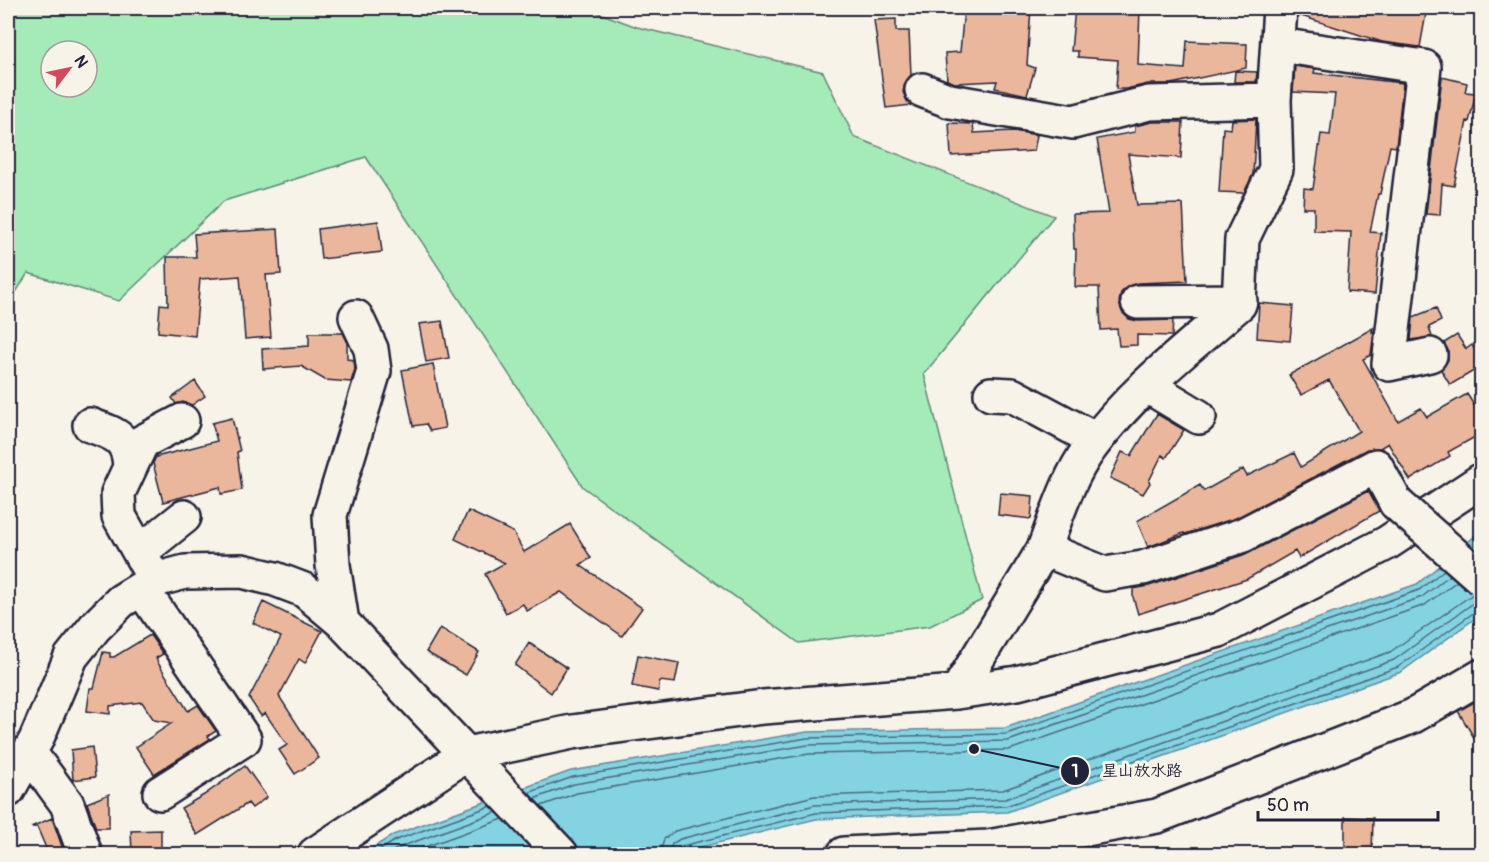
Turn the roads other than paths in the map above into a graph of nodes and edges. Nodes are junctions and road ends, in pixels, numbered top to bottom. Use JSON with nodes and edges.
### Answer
{"nodes":[{"id":1,"x":1280,"y":8,"type":"edge"},
{"id":2,"x":1279,"y":45,"type":"junction"},
{"id":3,"x":922,"y":90,"type":"dead end"},
{"id":4,"x":1274,"y":100,"type":"junction"},
{"id":5,"x":1138,"y":302,"type":"dead end"},
{"id":6,"x":1240,"y":302,"type":"junction"},
{"id":7,"x":356,"y":317,"type":"dead end"},
{"id":8,"x":1430,"y":355,"type":"dead end"},
{"id":9,"x":1146,"y":385,"type":"junction"},
{"id":10,"x":991,"y":394,"type":"dead end"},
{"id":11,"x":1199,"y":417,"type":"dead end"},
{"id":12,"x":182,"y":421,"type":"dead end"},
{"id":13,"x":90,"y":425,"type":"dead end"},
{"id":14,"x":1096,"y":440,"type":"junction"},
{"id":15,"x":130,"y":466,"type":"junction"},
{"id":16,"x":1482,"y":480,"type":"edge"},
{"id":17,"x":184,"y":517,"type":"dead end"},
{"id":18,"x":1044,"y":549,"type":"junction"},
{"id":19,"x":145,"y":574,"type":"junction"},
{"id":20,"x":1482,"y":579,"type":"edge"},
{"id":21,"x":342,"y":622,"type":"junction"},
{"id":22,"x":1482,"y":676,"type":"edge"},
{"id":23,"x":957,"y":692,"type":"junction"},
{"id":24,"x":29,"y":752,"type":"junction"},
{"id":25,"x":467,"y":754,"type":"junction"},
{"id":26,"x":8,"y":790,"type":"edge"},
{"id":27,"x":160,"y":793,"type":"dead end"},
{"id":28,"x":85,"y":855,"type":"edge"},
{"id":29,"x":315,"y":855,"type":"edge"},
{"id":30,"x":561,"y":855,"type":"edge"},
{"id":31,"x":844,"y":855,"type":"edge"}],
"edges":[{"from":1,"to":2,"type":"street"},
{"from":2,"to":4,"type":"street"},
{"from":2,"to":8,"type":"street"},
{"from":3,"to":4,"type":"street"},
{"from":4,"to":6,"type":"street"},
{"from":5,"to":6,"type":"street"},
{"from":6,"to":9,"type":"street"},
{"from":7,"to":21,"type":"street"},
{"from":9,"to":11,"type":"street"},
{"from":9,"to":14,"type":"street"},
{"from":10,"to":14,"type":"street"},
{"from":12,"to":15,"type":"street"},
{"from":13,"to":15,"type":"street"},
{"from":14,"to":18,"type":"street"},
{"from":15,"to":19,"type":"street"},
{"from":16,"to":23,"type":"street"},
{"from":17,"to":19,"type":"street"},
{"from":18,"to":20,"type":"street","bridge":true},
{"from":18,"to":23,"type":"street"},
{"from":19,"to":21,"type":"street"},
{"from":19,"to":24,"type":"street"},
{"from":19,"to":27,"type":"street"},
{"from":21,"to":25,"type":"street"},
{"from":22,"to":31,"type":"street"},
{"from":23,"to":25,"type":"street"},
{"from":24,"to":26,"type":"street"},
{"from":24,"to":28,"type":"street"},
{"from":25,"to":29,"type":"street"},
{"from":25,"to":30,"type":"street"}]}
